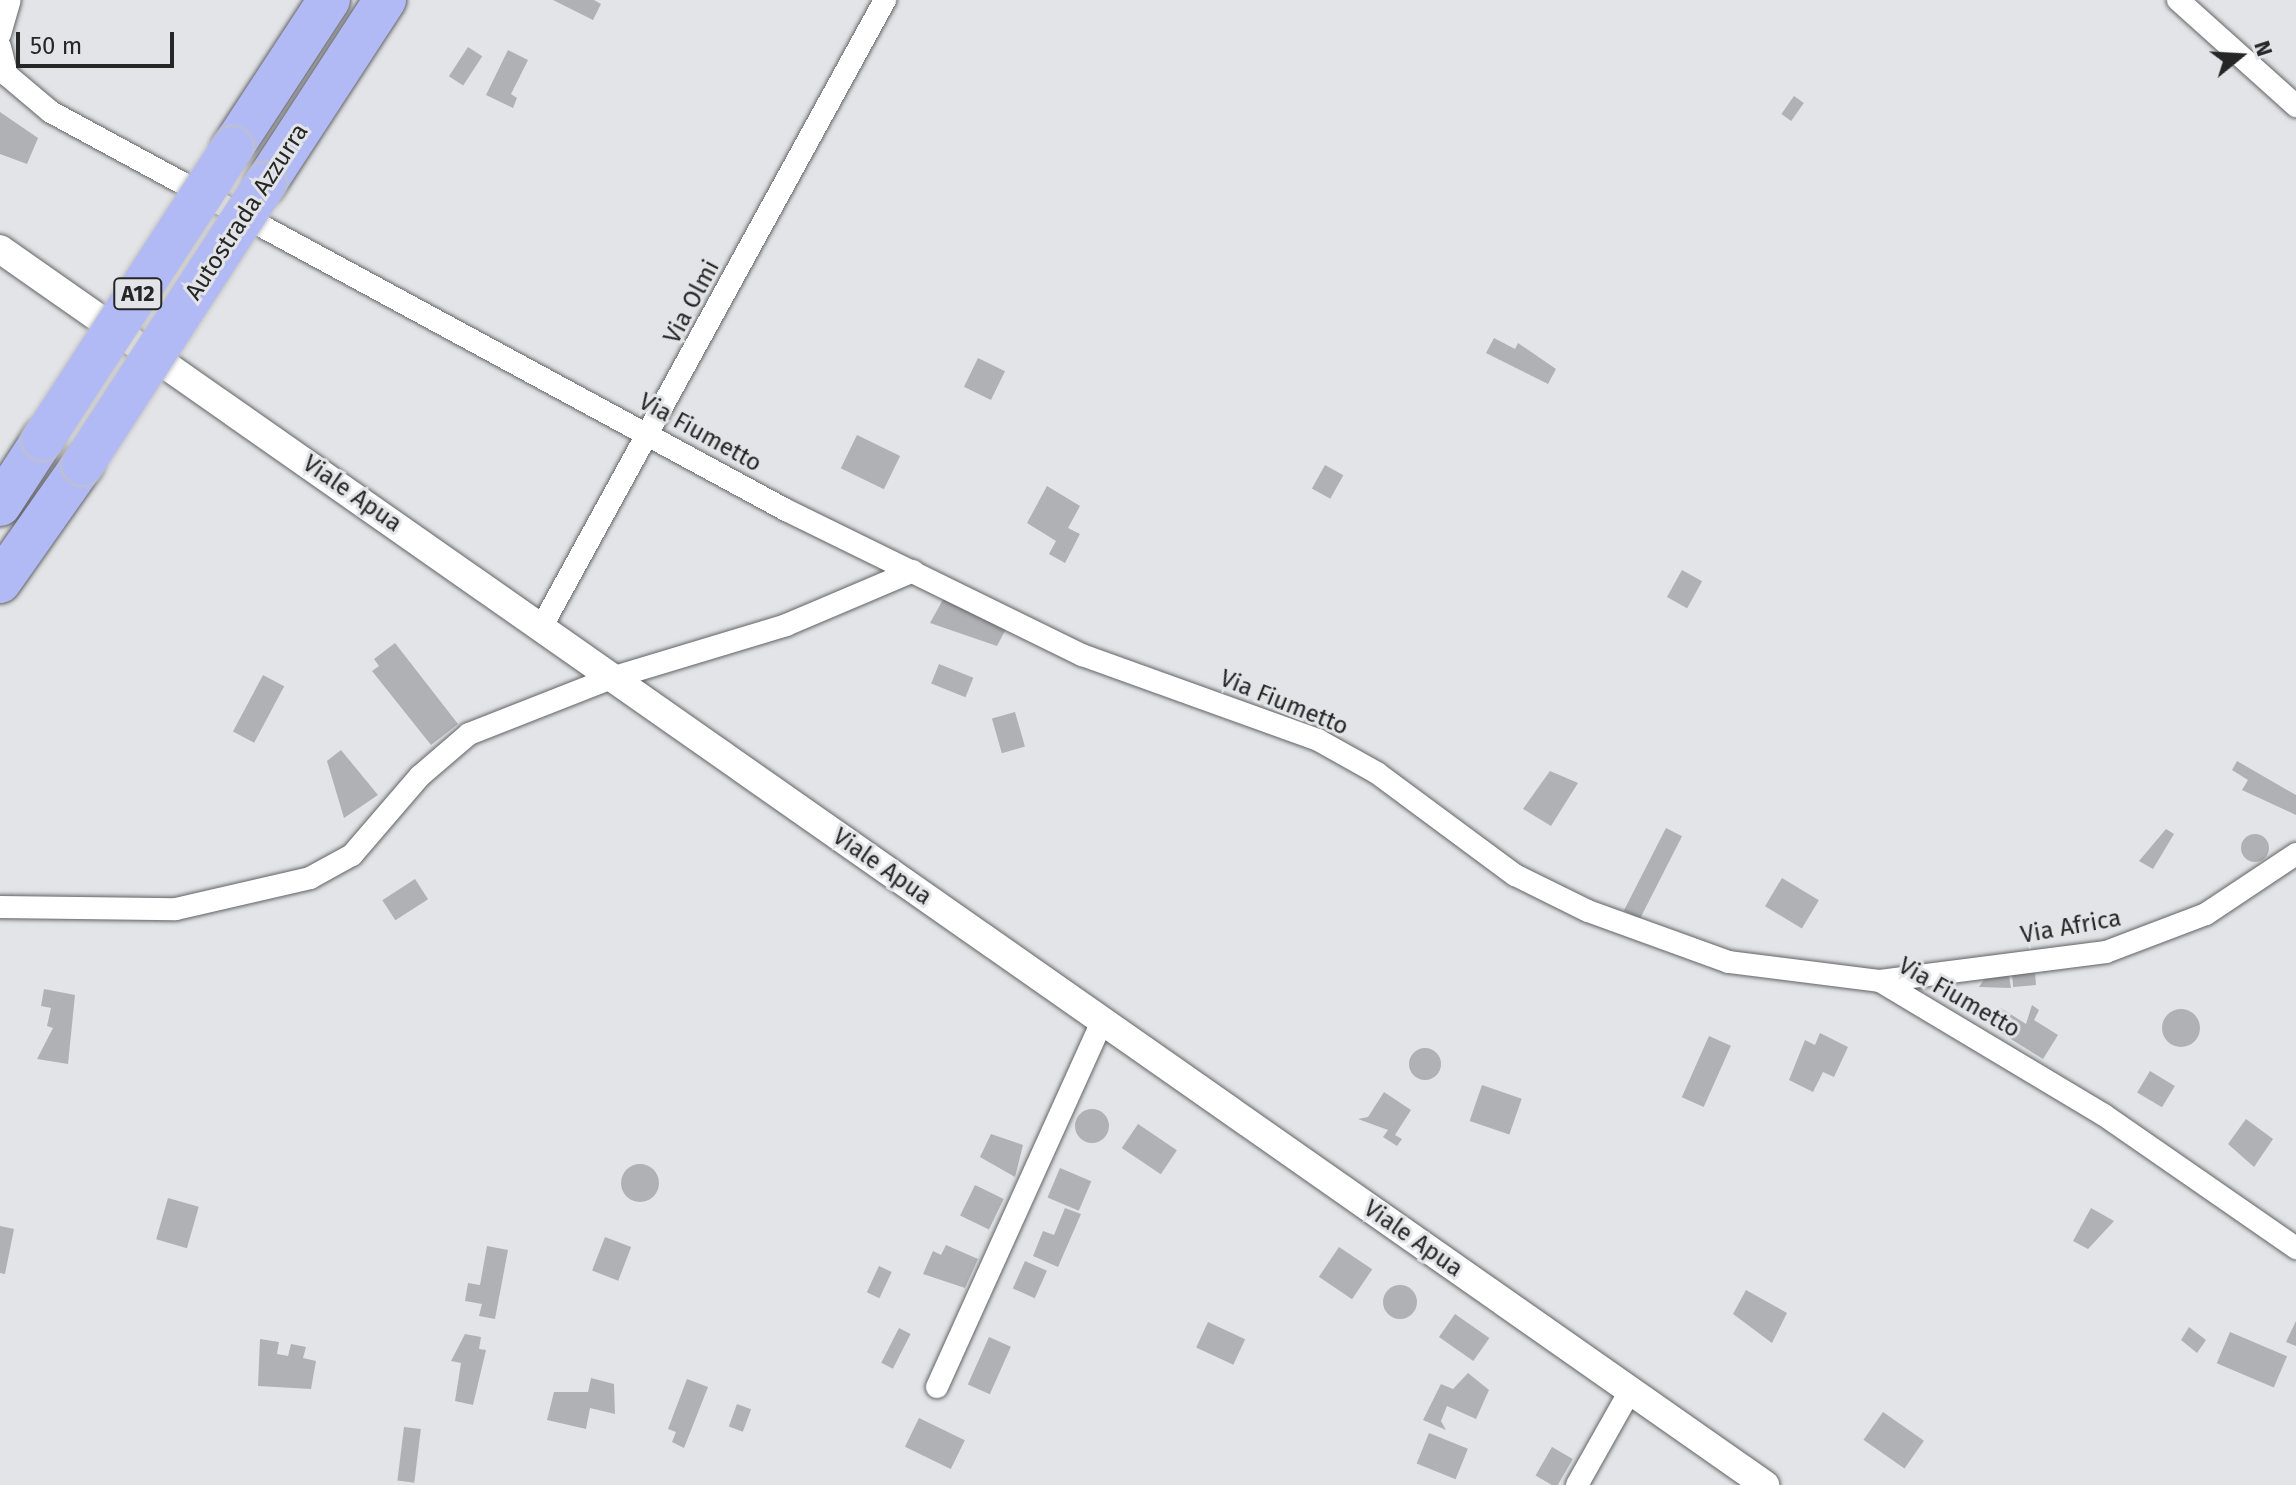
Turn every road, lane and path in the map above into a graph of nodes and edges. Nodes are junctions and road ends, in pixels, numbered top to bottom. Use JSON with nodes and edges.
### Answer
{"nodes":[{"id":1,"x":10,"y":0,"type":"edge"},
{"id":2,"x":329,"y":0,"type":"edge"},
{"id":3,"x":385,"y":0,"type":"edge"},
{"id":4,"x":885,"y":0,"type":"edge"},
{"id":5,"x":2178,"y":0,"type":"edge"},
{"id":6,"x":0,"y":34,"type":"edge"},
{"id":7,"x":0,"y":47,"type":"edge"},
{"id":8,"x":2296,"y":106,"type":"edge"},
{"id":9,"x":0,"y":249,"type":"edge"},
{"id":10,"x":652,"y":434,"type":"junction"},
{"id":11,"x":0,"y":505,"type":"edge"},
{"id":12,"x":913,"y":571,"type":"junction"},
{"id":13,"x":0,"y":582,"type":"edge"},
{"id":14,"x":542,"y":626,"type":"junction"},
{"id":15,"x":611,"y":678,"type":"junction"},
{"id":16,"x":2296,"y":854,"type":"edge"},
{"id":17,"x":0,"y":907,"type":"edge"},
{"id":18,"x":1880,"y":981,"type":"junction"},
{"id":19,"x":1102,"y":1021,"type":"junction"},
{"id":20,"x":2296,"y":1248,"type":"edge"},
{"id":21,"x":937,"y":1387,"type":"dead end"},
{"id":22,"x":1630,"y":1391,"type":"junction"},
{"id":23,"x":1577,"y":1485,"type":"edge"},
{"id":24,"x":1765,"y":1485,"type":"edge"}],
"edges":[{"from":1,"to":6,"type":"street"},
{"from":2,"to":11,"type":"highway","name":"Autostrada Azzurra","number":"A12","bridge":true},
{"from":3,"to":13,"type":"highway","name":"Autostrada Azzurra","number":"A12","bridge":true},
{"from":4,"to":10,"type":"street","name":"Via Olmi"},
{"from":5,"to":8,"type":"street"},
{"from":7,"to":10,"type":"street","name":"Via Fiumetto"},
{"from":9,"to":14,"type":"street","name":"Viale Apua"},
{"from":10,"to":12,"type":"street","name":"Via Fiumetto"},
{"from":10,"to":14,"type":"street","name":"Via Olmi"},
{"from":12,"to":15,"type":"street"},
{"from":12,"to":18,"type":"street","name":"Via Fiumetto"},
{"from":14,"to":15,"type":"street","name":"Viale Apua"},
{"from":15,"to":17,"type":"street"},
{"from":15,"to":19,"type":"street","name":"Viale Apua"},
{"from":16,"to":18,"type":"street","name":"Via Africa"},
{"from":18,"to":20,"type":"street","name":"Via Fiumetto"},
{"from":19,"to":21,"type":"street"},
{"from":19,"to":22,"type":"street","name":"Viale Apua"},
{"from":22,"to":23,"type":"street"},
{"from":22,"to":24,"type":"street","name":"Viale Apua"}]}
